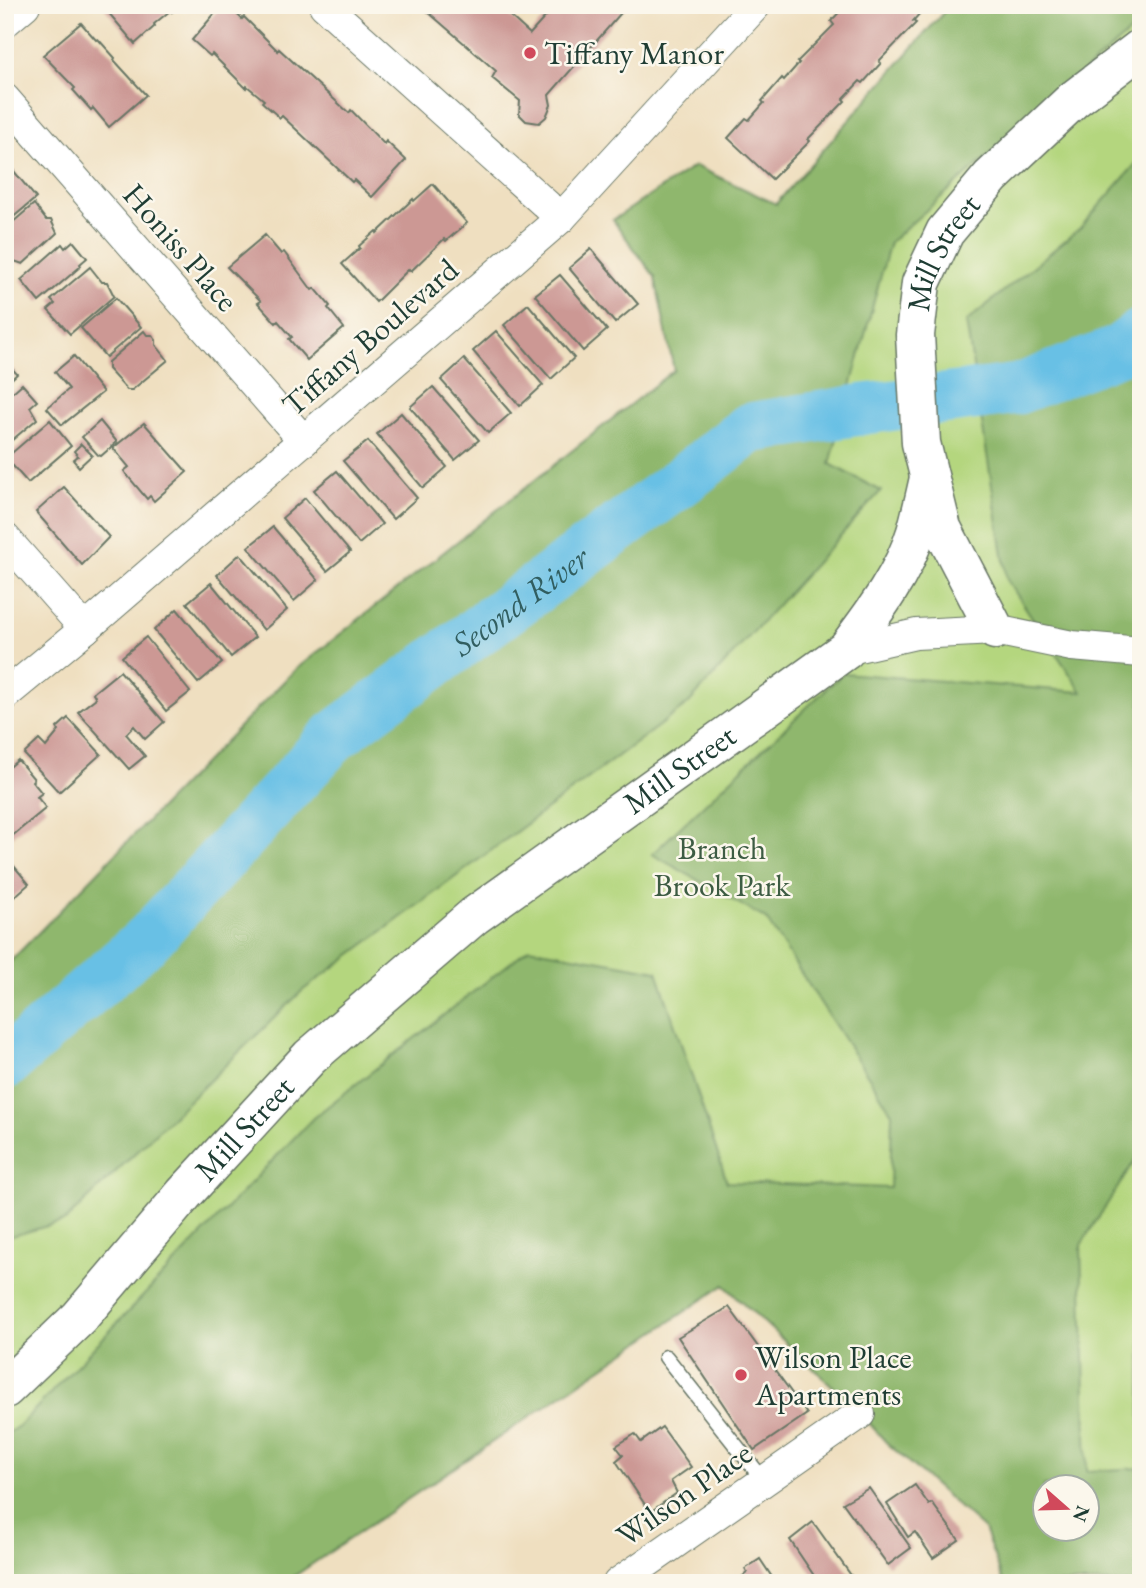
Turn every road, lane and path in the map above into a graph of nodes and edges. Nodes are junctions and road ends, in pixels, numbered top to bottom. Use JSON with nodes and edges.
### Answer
{"nodes":[{"id":1,"x":25,"y":5,"type":"edge"},
{"id":2,"x":324,"y":5,"type":"edge"},
{"id":3,"x":755,"y":5,"type":"edge"},
{"id":4,"x":5,"y":22,"type":"edge"},
{"id":5,"x":1141,"y":48,"type":"edge"},
{"id":6,"x":5,"y":99,"type":"edge"},
{"id":7,"x":561,"y":218,"type":"junction"},
{"id":8,"x":304,"y":441,"type":"junction"},
{"id":9,"x":929,"y":478,"type":"junction"},
{"id":10,"x":5,"y":538,"type":"edge"},
{"id":11,"x":85,"y":629,"type":"junction"},
{"id":12,"x":995,"y":630,"type":"junction"},
{"id":13,"x":846,"y":650,"type":"junction"},
{"id":14,"x":1141,"y":652,"type":"edge"},
{"id":15,"x":5,"y":695,"type":"edge"},
{"id":16,"x":666,"y":1357,"type":"dead end"},
{"id":17,"x":5,"y":1389,"type":"edge"},
{"id":18,"x":860,"y":1414,"type":"dead end"},
{"id":19,"x":764,"y":1481,"type":"junction"},
{"id":20,"x":618,"y":1583,"type":"edge"}],
"edges":[{"from":1,"to":4,"type":"street"},
{"from":2,"to":7,"type":"street"},
{"from":3,"to":7,"type":"street","name":"Tiffany Boulevard"},
{"from":5,"to":9,"type":"street","name":"Mill Street"},
{"from":6,"to":8,"type":"street","name":"Honiss Place"},
{"from":7,"to":8,"type":"street","name":"Tiffany Boulevard"},
{"from":8,"to":11,"type":"street","name":"Tiffany Boulevard"},
{"from":9,"to":12,"type":"street"},
{"from":9,"to":13,"type":"street","name":"Mill Street"},
{"from":10,"to":11,"type":"street"},
{"from":11,"to":15,"type":"street","name":"Tiffany Boulevard"},
{"from":12,"to":13,"type":"street"},
{"from":12,"to":14,"type":"street"},
{"from":13,"to":17,"type":"street","name":"Mill Street"},
{"from":16,"to":19,"type":"lane"},
{"from":18,"to":19,"type":"street","name":"Wilson Place"},
{"from":19,"to":20,"type":"street","name":"Wilson Place"}]}
